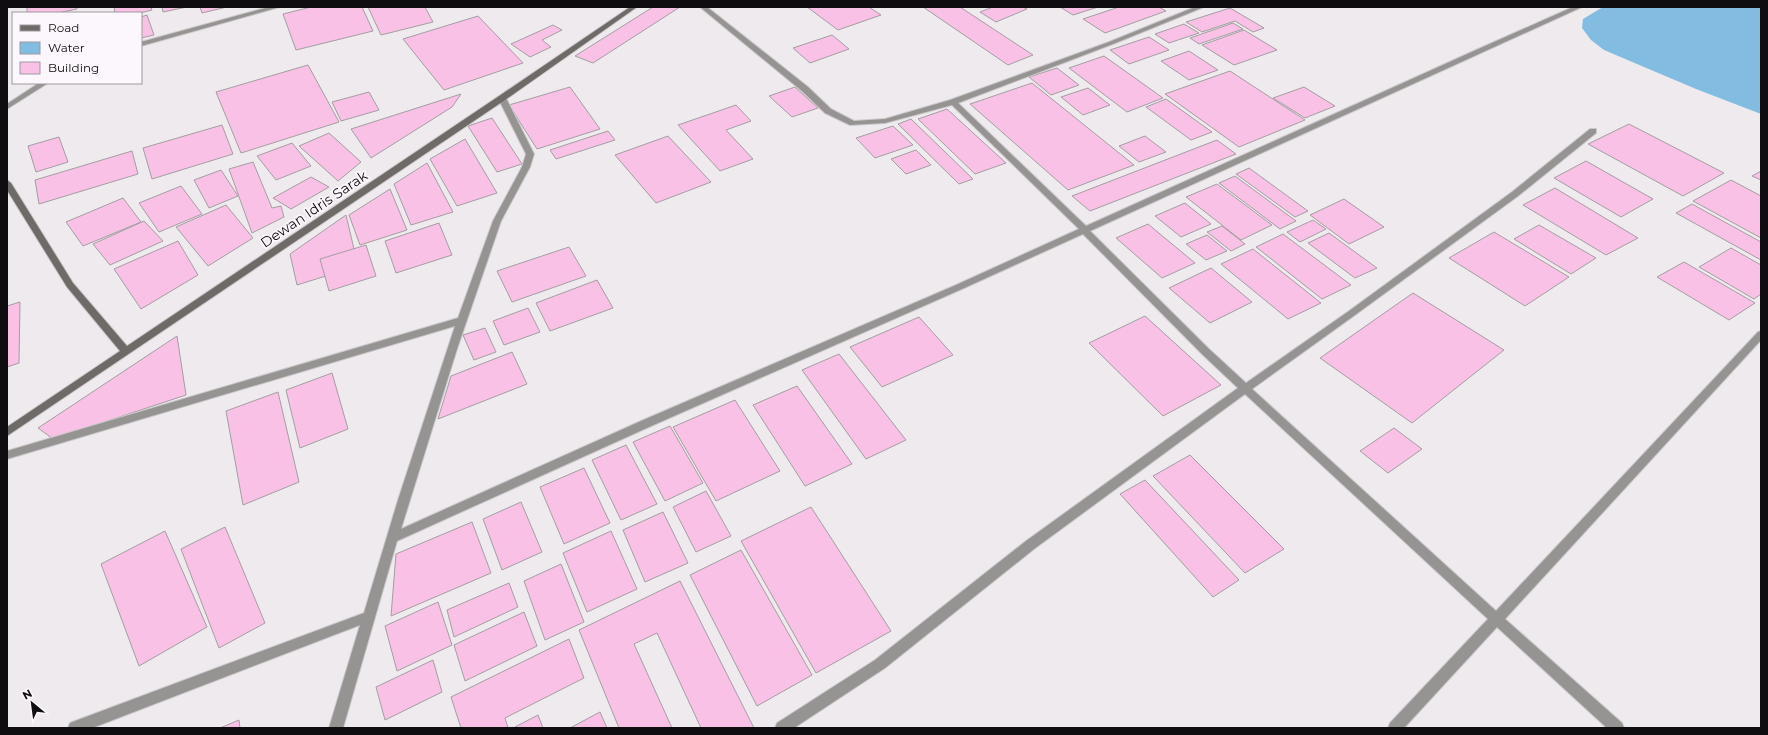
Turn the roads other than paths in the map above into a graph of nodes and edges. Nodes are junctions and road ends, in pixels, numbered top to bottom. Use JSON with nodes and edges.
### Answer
{"nodes":[{"id":1,"x":277,"y":7,"type":"edge"},
{"id":2,"x":634,"y":7,"type":"edge"},
{"id":3,"x":703,"y":7,"type":"edge"},
{"id":4,"x":1201,"y":7,"type":"edge"},
{"id":5,"x":1579,"y":7,"type":"edge"},
{"id":6,"x":142,"y":44,"type":"edge"},
{"id":7,"x":42,"y":84,"type":"edge"},
{"id":8,"x":502,"y":98,"type":"junction"},
{"id":9,"x":953,"y":102,"type":"junction"},
{"id":10,"x":7,"y":107,"type":"edge"},
{"id":11,"x":1592,"y":130,"type":"dead end"},
{"id":12,"x":7,"y":183,"type":"edge"},
{"id":13,"x":1085,"y":231,"type":"junction"},
{"id":14,"x":461,"y":321,"type":"junction"},
{"id":15,"x":1761,"y":334,"type":"edge"},
{"id":16,"x":126,"y":351,"type":"junction"},
{"id":17,"x":1246,"y":388,"type":"junction"},
{"id":18,"x":7,"y":432,"type":"edge"},
{"id":19,"x":7,"y":456,"type":"edge"},
{"id":20,"x":393,"y":538,"type":"junction"},
{"id":21,"x":370,"y":616,"type":"junction"},
{"id":22,"x":1497,"y":620,"type":"junction"},
{"id":23,"x":75,"y":728,"type":"edge"},
{"id":24,"x":336,"y":728,"type":"edge"},
{"id":25,"x":782,"y":728,"type":"edge"},
{"id":26,"x":1395,"y":728,"type":"edge"},
{"id":27,"x":1617,"y":728,"type":"edge"}],
"edges":[{"from":1,"to":6,"type":"street"},
{"from":2,"to":8,"type":"main road","name":"Dewan Idris Sarak"},
{"from":3,"to":9,"type":"street"},
{"from":4,"to":9,"type":"street"},
{"from":5,"to":13,"type":"street"},
{"from":7,"to":10,"type":"street"},
{"from":8,"to":14,"type":"street"},
{"from":8,"to":16,"type":"main road","name":"Dewan Idris Sarak"},
{"from":9,"to":13,"type":"street"},
{"from":11,"to":17,"type":"street"},
{"from":12,"to":16,"type":"main road"},
{"from":13,"to":17,"type":"street"},
{"from":13,"to":20,"type":"street"},
{"from":14,"to":19,"type":"street"},
{"from":14,"to":20,"type":"street"},
{"from":15,"to":22,"type":"street"},
{"from":16,"to":18,"type":"main road","name":"Dewan Idris Sarak"},
{"from":17,"to":22,"type":"street"},
{"from":17,"to":25,"type":"street"},
{"from":20,"to":21,"type":"street"},
{"from":21,"to":23,"type":"street"},
{"from":21,"to":24,"type":"street"},
{"from":22,"to":26,"type":"street"},
{"from":22,"to":27,"type":"street"}]}
